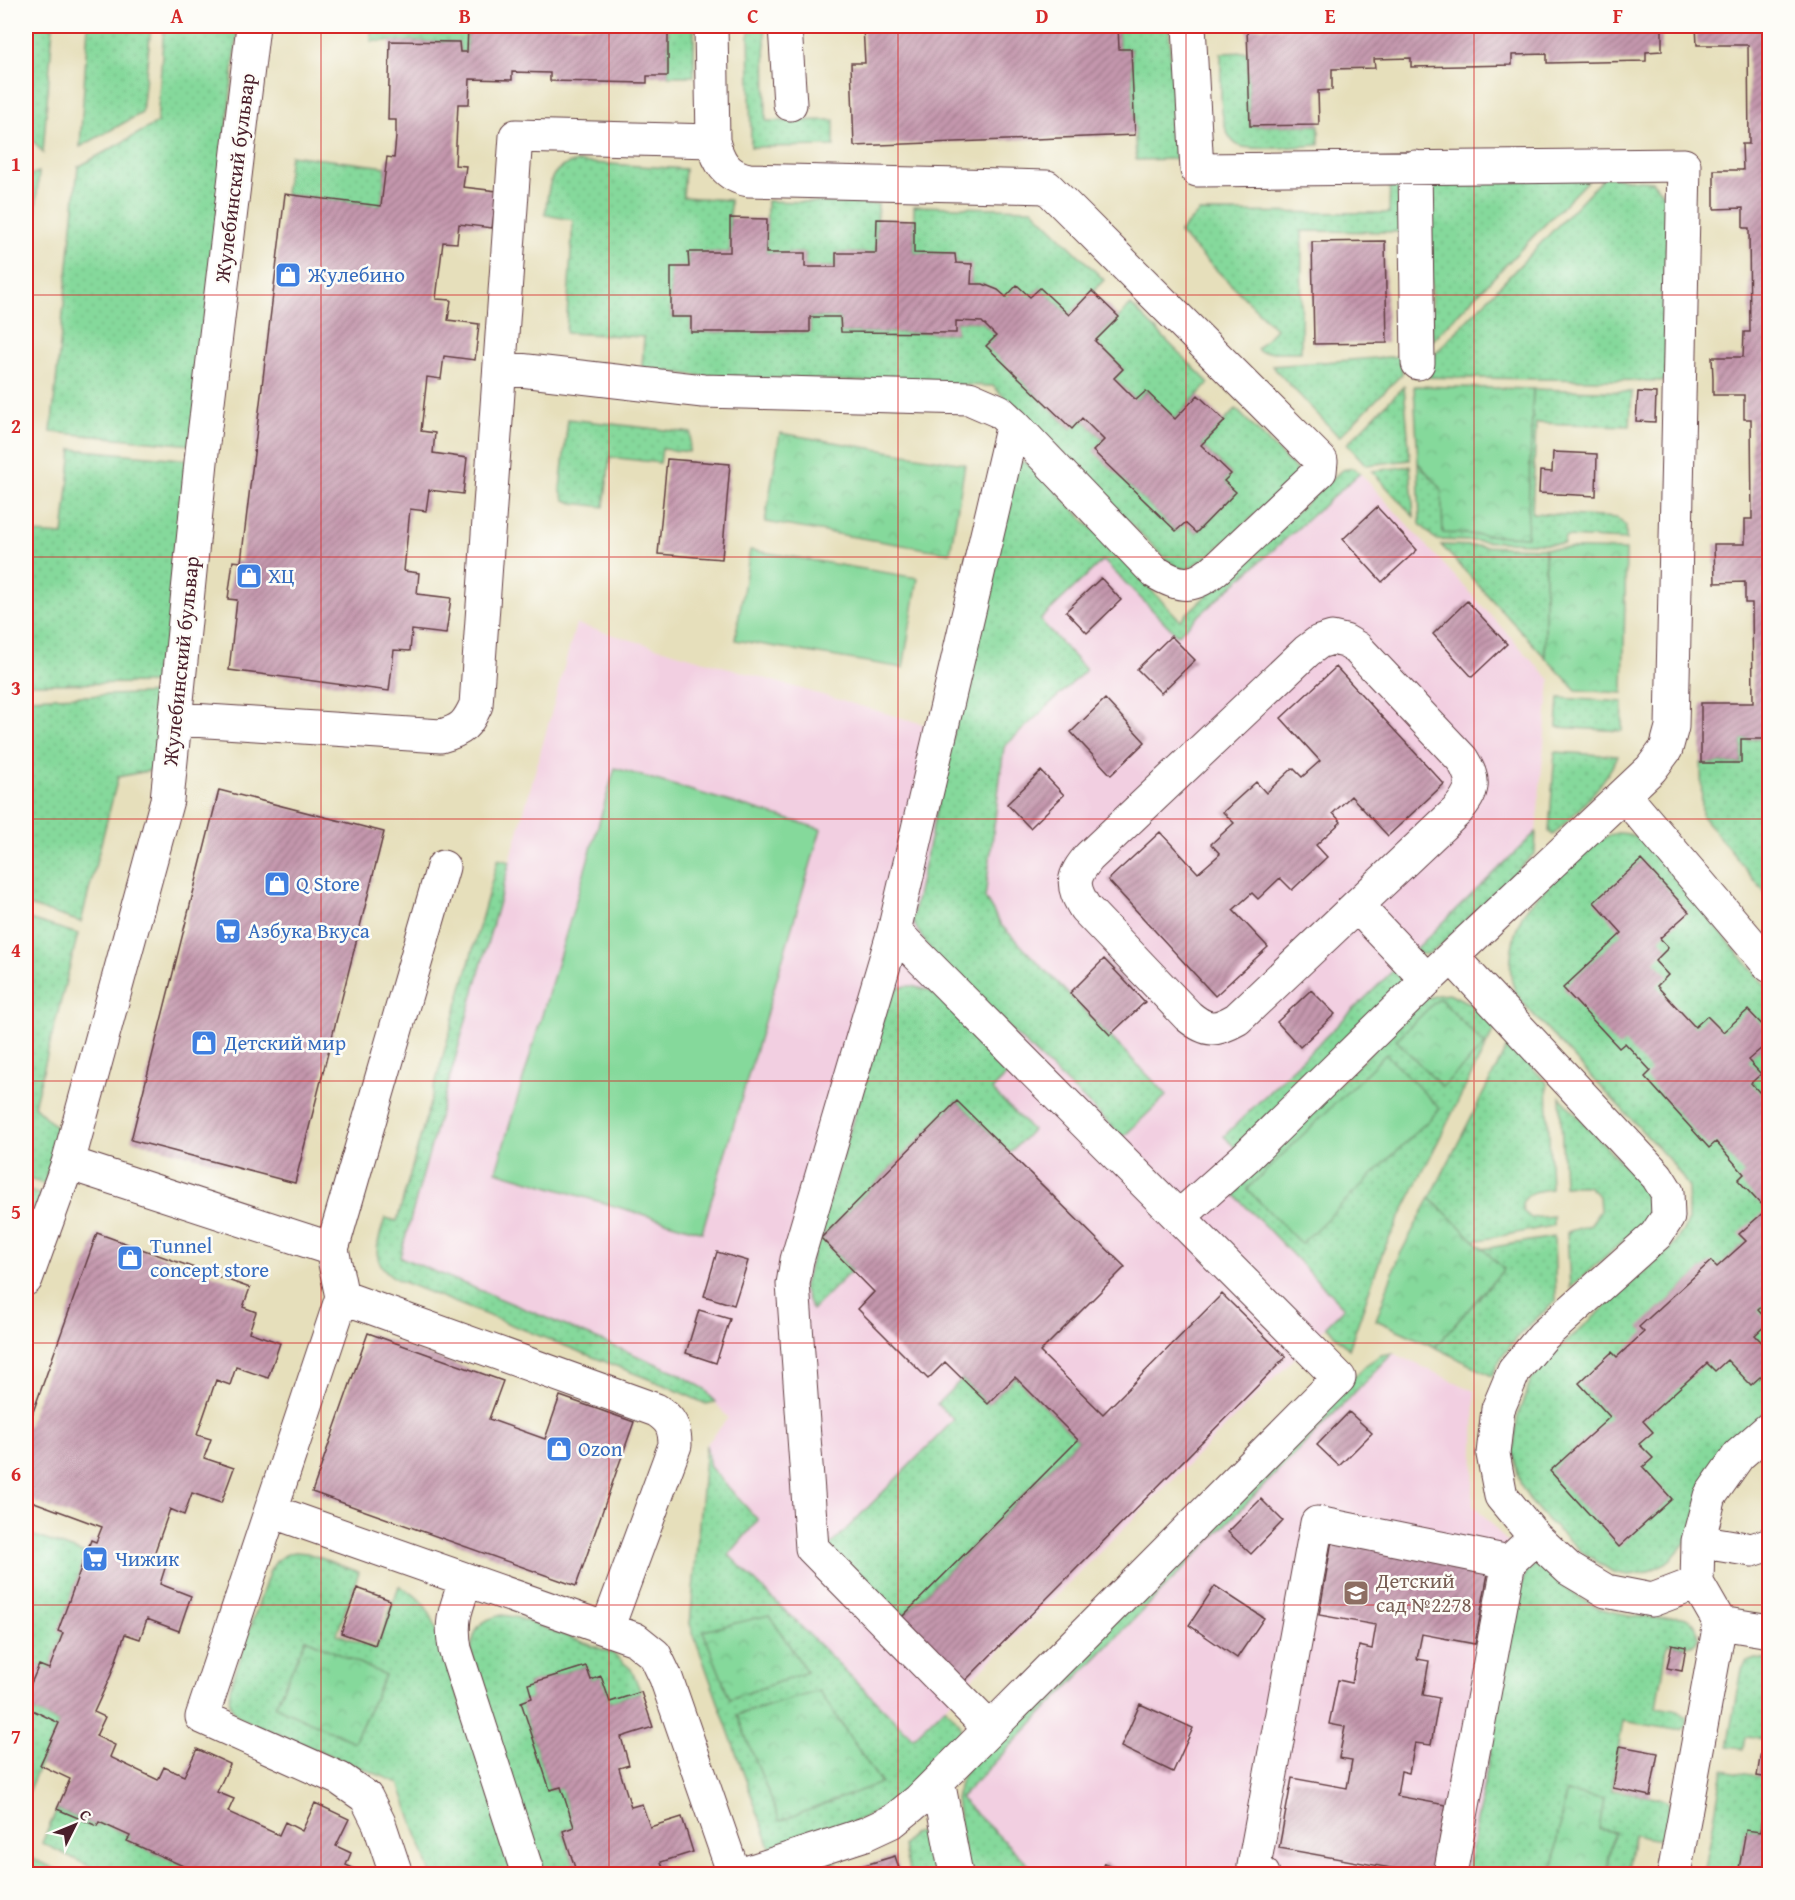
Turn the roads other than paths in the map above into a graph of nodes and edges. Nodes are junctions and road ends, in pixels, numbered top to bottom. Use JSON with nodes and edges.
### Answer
{"nodes":[{"id":1,"x":253,"y":26,"type":"edge"},
{"id":2,"x":711,"y":26,"type":"edge"},
{"id":3,"x":785,"y":26,"type":"edge"},
{"id":4,"x":1189,"y":26,"type":"edge"},
{"id":5,"x":790,"y":104,"type":"dead end"},
{"id":6,"x":713,"y":141,"type":"junction"},
{"id":7,"x":1414,"y":167,"type":"junction"},
{"id":8,"x":1418,"y":363,"type":"dead end"},
{"id":9,"x":501,"y":368,"type":"junction"},
{"id":10,"x":1013,"y":424,"type":"junction"},
{"id":11,"x":176,"y":719,"type":"junction"},
{"id":12,"x":1624,"y":795,"type":"junction"},
{"id":13,"x":443,"y":867,"type":"dead end"},
{"id":14,"x":1357,"y":906,"type":"junction"},
{"id":15,"x":894,"y":931,"type":"junction"},
{"id":16,"x":1452,"y":957,"type":"junction"},
{"id":17,"x":1770,"y":966,"type":"edge"},
{"id":18,"x":1427,"y":981,"type":"junction"},
{"id":19,"x":68,"y":1163,"type":"junction"},
{"id":20,"x":1179,"y":1216,"type":"junction"},
{"id":21,"x":332,"y":1249,"type":"junction"},
{"id":22,"x":26,"y":1279,"type":"edge"},
{"id":23,"x":342,"y":1298,"type":"junction"},
{"id":24,"x":1770,"y":1428,"type":"edge"},
{"id":25,"x":271,"y":1511,"type":"junction"},
{"id":26,"x":1535,"y":1537,"type":"junction"},
{"id":27,"x":1698,"y":1541,"type":"junction"},
{"id":28,"x":1770,"y":1544,"type":"edge"},
{"id":29,"x":1509,"y":1562,"type":"junction"},
{"id":30,"x":466,"y":1580,"type":"junction"},
{"id":31,"x":1697,"y":1583,"type":"junction"},
{"id":32,"x":1720,"y":1623,"type":"junction"},
{"id":33,"x":607,"y":1629,"type":"junction"},
{"id":34,"x":1770,"y":1631,"type":"edge"},
{"id":35,"x":990,"y":1729,"type":"junction"},
{"id":36,"x":938,"y":1781,"type":"junction"},
{"id":37,"x":396,"y":1875,"type":"edge"},
{"id":38,"x":528,"y":1875,"type":"edge"},
{"id":39,"x":734,"y":1875,"type":"edge"},
{"id":40,"x":743,"y":1875,"type":"edge"},
{"id":41,"x":956,"y":1875,"type":"edge"},
{"id":42,"x":1263,"y":1875,"type":"edge"},
{"id":43,"x":1450,"y":1875,"type":"edge"},
{"id":44,"x":1674,"y":1875,"type":"edge"}],
"edges":[{"from":1,"to":11,"type":"street","name":"Жулебинский бульвар"},
{"from":2,"to":6,"type":"street"},
{"from":3,"to":5,"type":"street"},
{"from":4,"to":7,"type":"street"},
{"from":6,"to":9,"type":"street"},
{"from":6,"to":10,"type":"street"},
{"from":7,"to":8,"type":"street"},
{"from":7,"to":12,"type":"street"},
{"from":9,"to":10,"type":"street"},
{"from":9,"to":11,"type":"street"},
{"from":10,"to":15,"type":"street"},
{"from":11,"to":19,"type":"street","name":"Жулебинский бульвар"},
{"from":12,"to":16,"type":"street"},
{"from":12,"to":17,"type":"street"},
{"from":13,"to":21,"type":"street"},
{"from":14,"to":14,"type":"street"},
{"from":14,"to":18,"type":"street"},
{"from":15,"to":20,"type":"street"},
{"from":15,"to":35,"type":"street"},
{"from":16,"to":18,"type":"street"},
{"from":16,"to":26,"type":"street"},
{"from":18,"to":20,"type":"street"},
{"from":19,"to":21,"type":"street"},
{"from":19,"to":22,"type":"street","name":"Жулебинский бульвар"},
{"from":20,"to":35,"type":"street"},
{"from":21,"to":23,"type":"street"},
{"from":23,"to":25,"type":"street"},
{"from":23,"to":33,"type":"street"},
{"from":24,"to":27,"type":"street"},
{"from":25,"to":30,"type":"street"},
{"from":25,"to":37,"type":"street"},
{"from":26,"to":29,"type":"street"},
{"from":26,"to":31,"type":"street"},
{"from":27,"to":28,"type":"street"},
{"from":27,"to":31,"type":"street"},
{"from":29,"to":42,"type":"street"},
{"from":29,"to":43,"type":"street"},
{"from":30,"to":33,"type":"street"},
{"from":30,"to":38,"type":"street"},
{"from":31,"to":32,"type":"street"},
{"from":32,"to":34,"type":"street"},
{"from":32,"to":44,"type":"street"},
{"from":33,"to":39,"type":"street"},
{"from":35,"to":36,"type":"street"},
{"from":36,"to":40,"type":"street"},
{"from":36,"to":41,"type":"street"}]}
